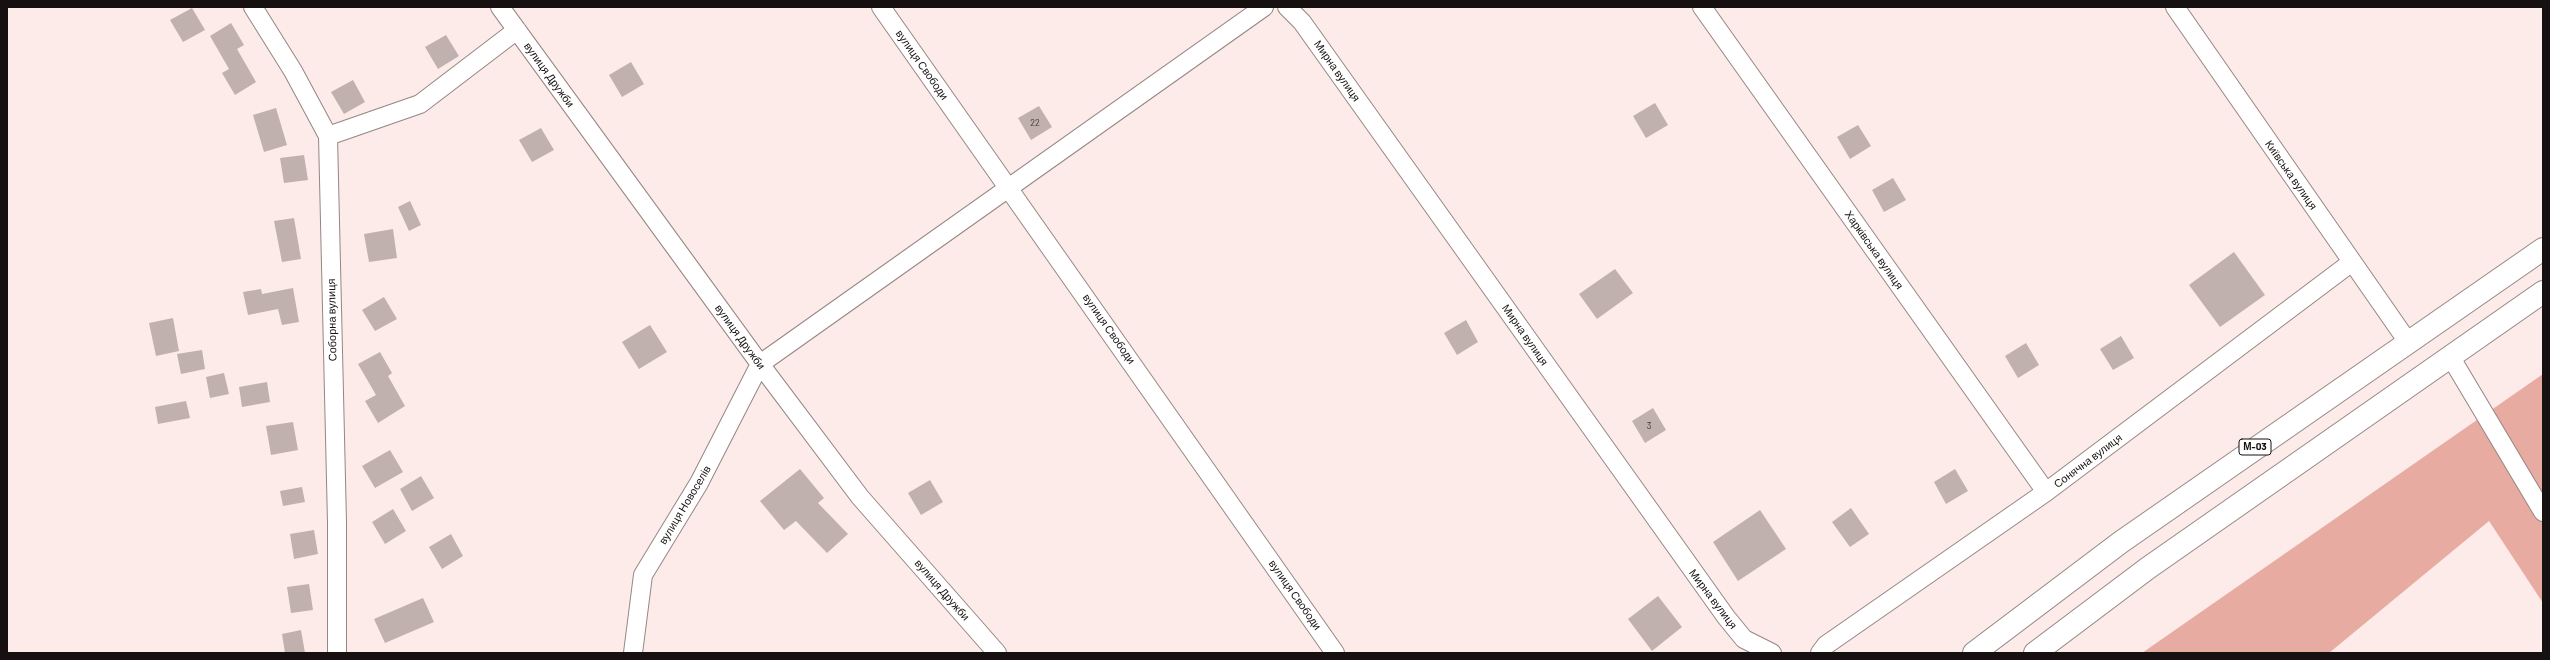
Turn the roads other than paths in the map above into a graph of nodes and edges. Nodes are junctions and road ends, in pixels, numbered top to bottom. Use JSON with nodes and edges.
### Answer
{"nodes":[{"id":1,"x":253,"y":7,"type":"edge"},
{"id":2,"x":500,"y":7,"type":"edge"},
{"id":3,"x":880,"y":7,"type":"edge"},
{"id":4,"x":1264,"y":7,"type":"edge"},
{"id":5,"x":1287,"y":7,"type":"edge"},
{"id":6,"x":1702,"y":7,"type":"edge"},
{"id":7,"x":2175,"y":7,"type":"edge"},
{"id":8,"x":517,"y":30,"type":"junction"},
{"id":9,"x":328,"y":136,"type":"junction"},
{"id":10,"x":1009,"y":188,"type":"junction"},
{"id":11,"x":2543,"y":249,"type":"edge"},
{"id":12,"x":2352,"y":262,"type":"junction"},
{"id":13,"x":2543,"y":292,"type":"edge"},
{"id":14,"x":2408,"y":342,"type":"junction"},
{"id":15,"x":2450,"y":356,"type":"junction"},
{"id":16,"x":760,"y":364,"type":"junction"},
{"id":17,"x":2046,"y":492,"type":"junction"},
{"id":18,"x":2543,"y":512,"type":"edge"},
{"id":19,"x":1823,"y":649,"type":"edge"},
{"id":20,"x":337,"y":653,"type":"edge"},
{"id":21,"x":633,"y":653,"type":"edge"},
{"id":22,"x":997,"y":653,"type":"edge"},
{"id":23,"x":1336,"y":653,"type":"edge"},
{"id":24,"x":1772,"y":653,"type":"edge"},
{"id":25,"x":1808,"y":653,"type":"edge"},
{"id":26,"x":1974,"y":653,"type":"edge"},
{"id":27,"x":2035,"y":653,"type":"edge"}],
"edges":[{"from":1,"to":9,"type":"street","name":"Соборна вулиця"},
{"from":2,"to":8,"type":"street","name":"вулиця Дружби"},
{"from":3,"to":10,"type":"street","name":"вулиця Свободи"},
{"from":4,"to":10,"type":"street"},
{"from":5,"to":24,"type":"street","name":"Мирна вулиця"},
{"from":6,"to":17,"type":"street","name":"Харківська вулиця"},
{"from":7,"to":12,"type":"street","name":"Київська вулиця"},
{"from":8,"to":9,"type":"street"},
{"from":8,"to":16,"type":"street","name":"вулиця Дружби"},
{"from":9,"to":20,"type":"street","name":"Соборна вулиця"},
{"from":10,"to":16,"type":"street"},
{"from":10,"to":23,"type":"street","name":"вулиця Свободи"},
{"from":11,"to":14,"type":"highway","number":"М-03"},
{"from":12,"to":14,"type":"street","name":"Київська вулиця"},
{"from":12,"to":17,"type":"street","name":"Сонячна вулиця"},
{"from":13,"to":15,"type":"highway"},
{"from":14,"to":26,"type":"highway","number":"М-03"},
{"from":15,"to":18,"type":"street"},
{"from":15,"to":27,"type":"highway"},
{"from":16,"to":21,"type":"street","name":"вулиця Новоселів"},
{"from":16,"to":22,"type":"street","name":"вулиця Дружби"},
{"from":17,"to":19,"type":"street","name":"Сонячна вулиця"},
{"from":19,"to":25,"type":"street"}]}
